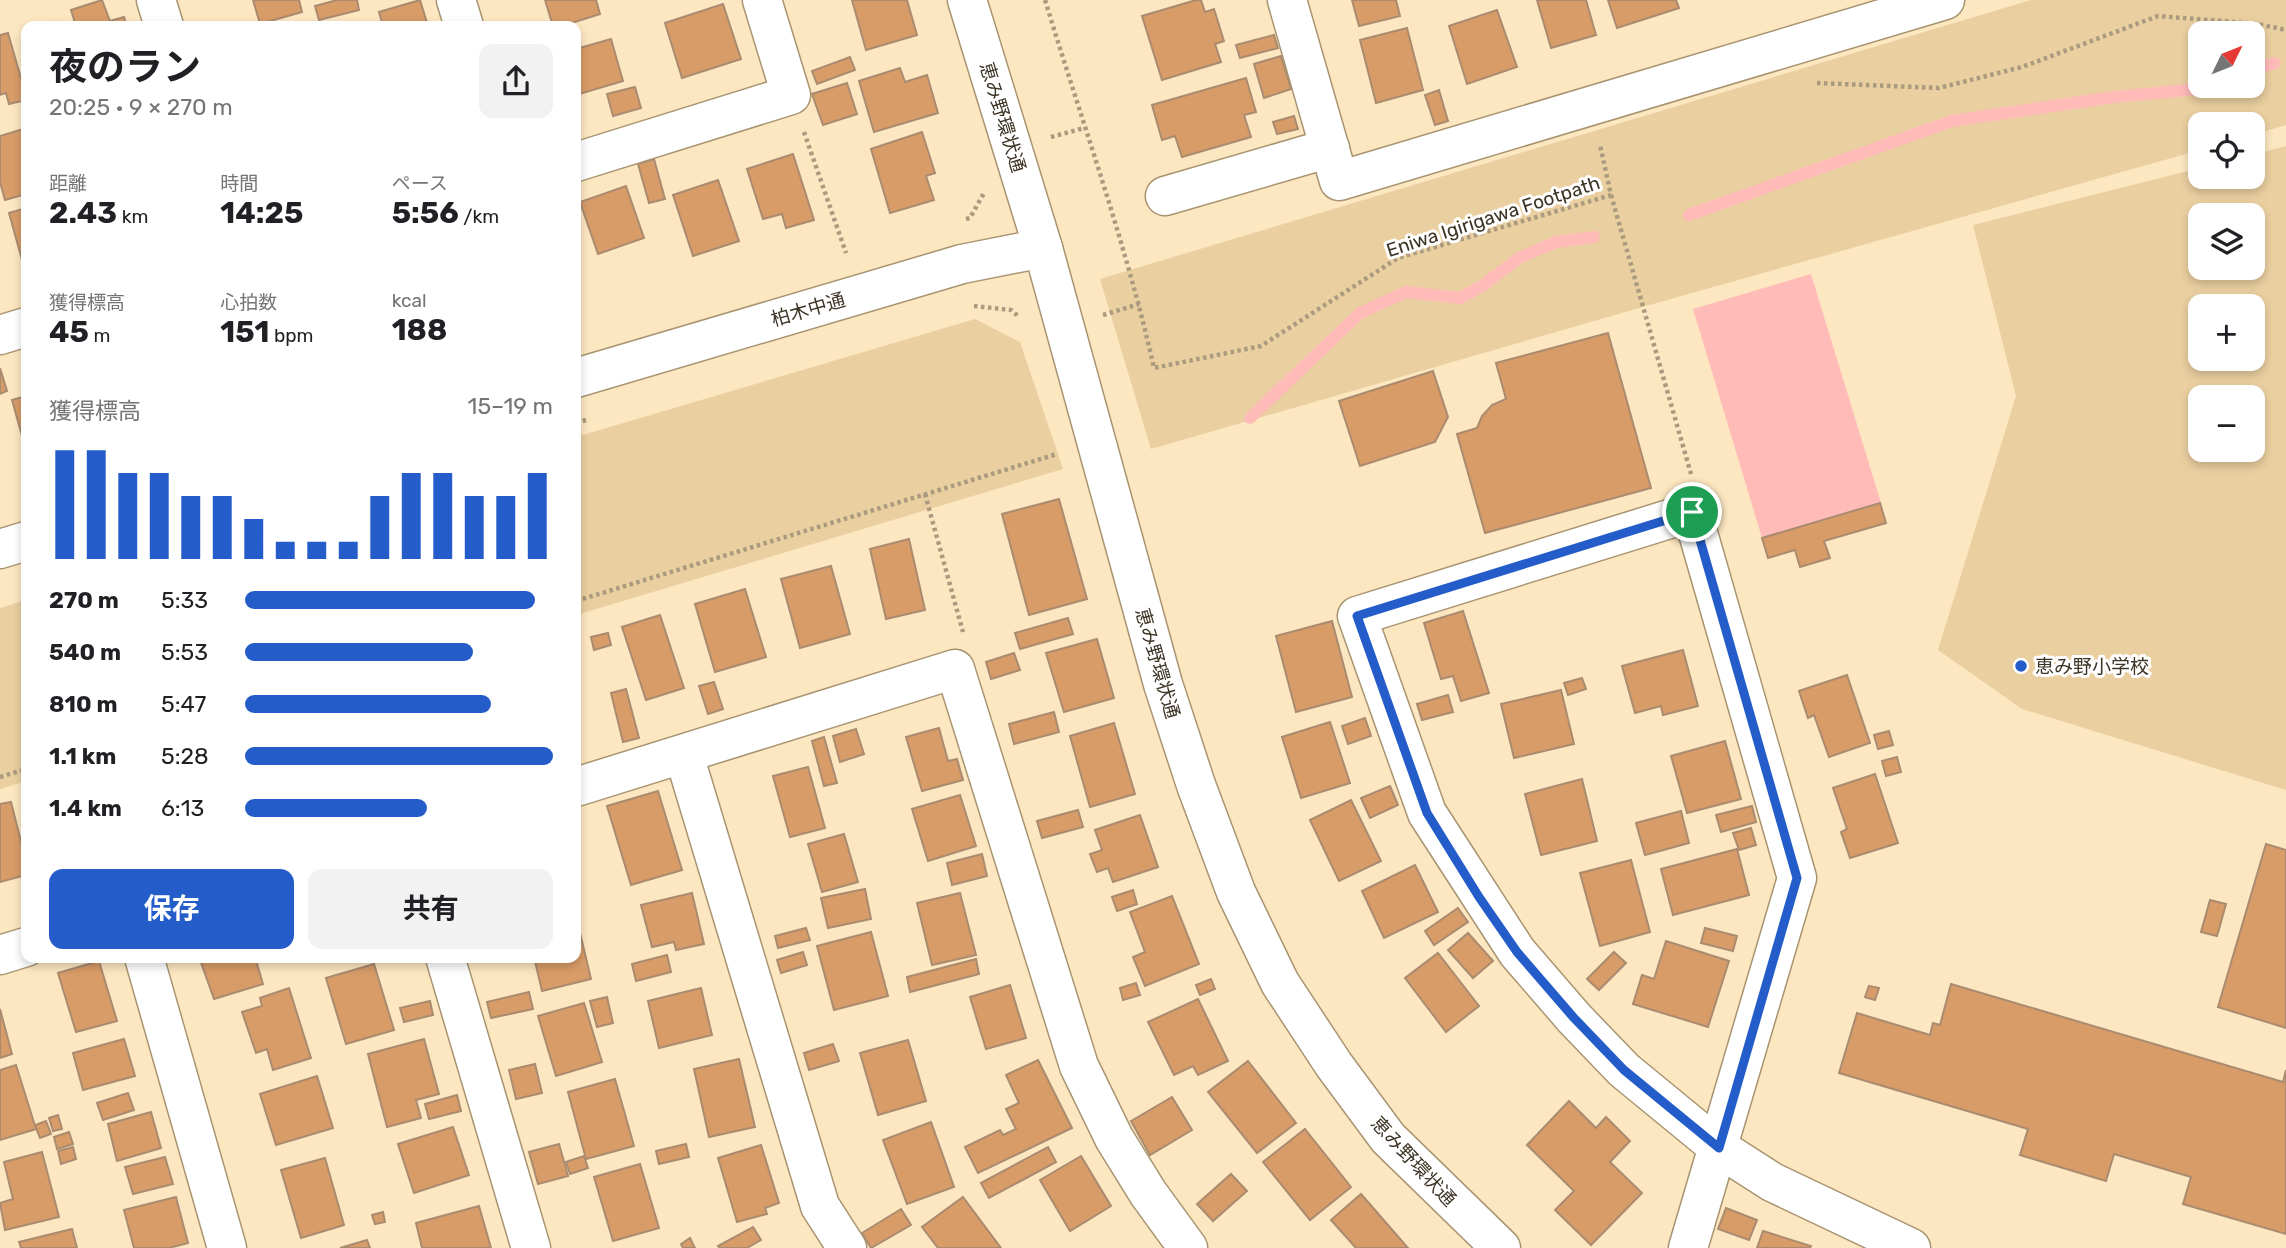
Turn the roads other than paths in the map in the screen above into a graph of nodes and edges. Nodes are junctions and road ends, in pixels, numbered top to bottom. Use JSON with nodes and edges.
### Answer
{"nodes":[{"id":1,"x":156,"y":0,"type":"edge"},
{"id":2,"x":456,"y":0,"type":"edge"},
{"id":3,"x":762,"y":0,"type":"edge"},
{"id":4,"x":967,"y":0,"type":"edge"},
{"id":5,"x":1287,"y":0,"type":"edge"},
{"id":6,"x":1945,"y":0,"type":"edge"},
{"id":7,"x":162,"y":21,"type":"edge"},
{"id":8,"x":462,"y":21,"type":"edge"},
{"id":9,"x":1330,"y":148,"type":"junction"},
{"id":10,"x":581,"y":160,"type":"edge"},
{"id":11,"x":1165,"y":196,"type":"dead end"},
{"id":12,"x":1043,"y":247,"type":"junction"},
{"id":13,"x":21,"y":329,"type":"edge"},
{"id":14,"x":0,"y":335,"type":"edge"},
{"id":15,"x":581,"y":377,"type":"edge"},
{"id":16,"x":21,"y":543,"type":"edge"},
{"id":17,"x":0,"y":549,"type":"edge"},
{"id":18,"x":684,"y":755,"type":"junction"},
{"id":19,"x":581,"y":786,"type":"edge"},
{"id":20,"x":21,"y":949,"type":"edge"},
{"id":21,"x":0,"y":955,"type":"edge"},
{"id":22,"x":146,"y":963,"type":"edge"},
{"id":23,"x":447,"y":963,"type":"edge"},
{"id":24,"x":1719,"y":1148,"type":"junction"},
{"id":25,"x":227,"y":1248,"type":"edge"},
{"id":26,"x":531,"y":1248,"type":"edge"},
{"id":27,"x":847,"y":1248,"type":"edge"},
{"id":28,"x":1188,"y":1248,"type":"edge"},
{"id":29,"x":1501,"y":1248,"type":"edge"},
{"id":30,"x":1688,"y":1248,"type":"edge"},
{"id":31,"x":1912,"y":1248,"type":"edge"}],
"edges":[{"from":1,"to":7,"type":"street"},
{"from":2,"to":8,"type":"street"},
{"from":3,"to":10,"type":"street"},
{"from":4,"to":12,"type":"street","name":"恵み野環状通"},
{"from":5,"to":9,"type":"street"},
{"from":6,"to":9,"type":"street"},
{"from":9,"to":11,"type":"street"},
{"from":12,"to":15,"type":"street","name":"柏木中通"},
{"from":12,"to":29,"type":"street","name":"恵み野環状通"},
{"from":13,"to":14,"type":"street"},
{"from":16,"to":17,"type":"street"},
{"from":18,"to":19,"type":"street"},
{"from":18,"to":27,"type":"street"},
{"from":18,"to":28,"type":"street"},
{"from":20,"to":21,"type":"street"},
{"from":22,"to":25,"type":"street"},
{"from":23,"to":26,"type":"street"},
{"from":24,"to":24,"type":"street"},
{"from":24,"to":30,"type":"street"},
{"from":24,"to":31,"type":"street"}]}
